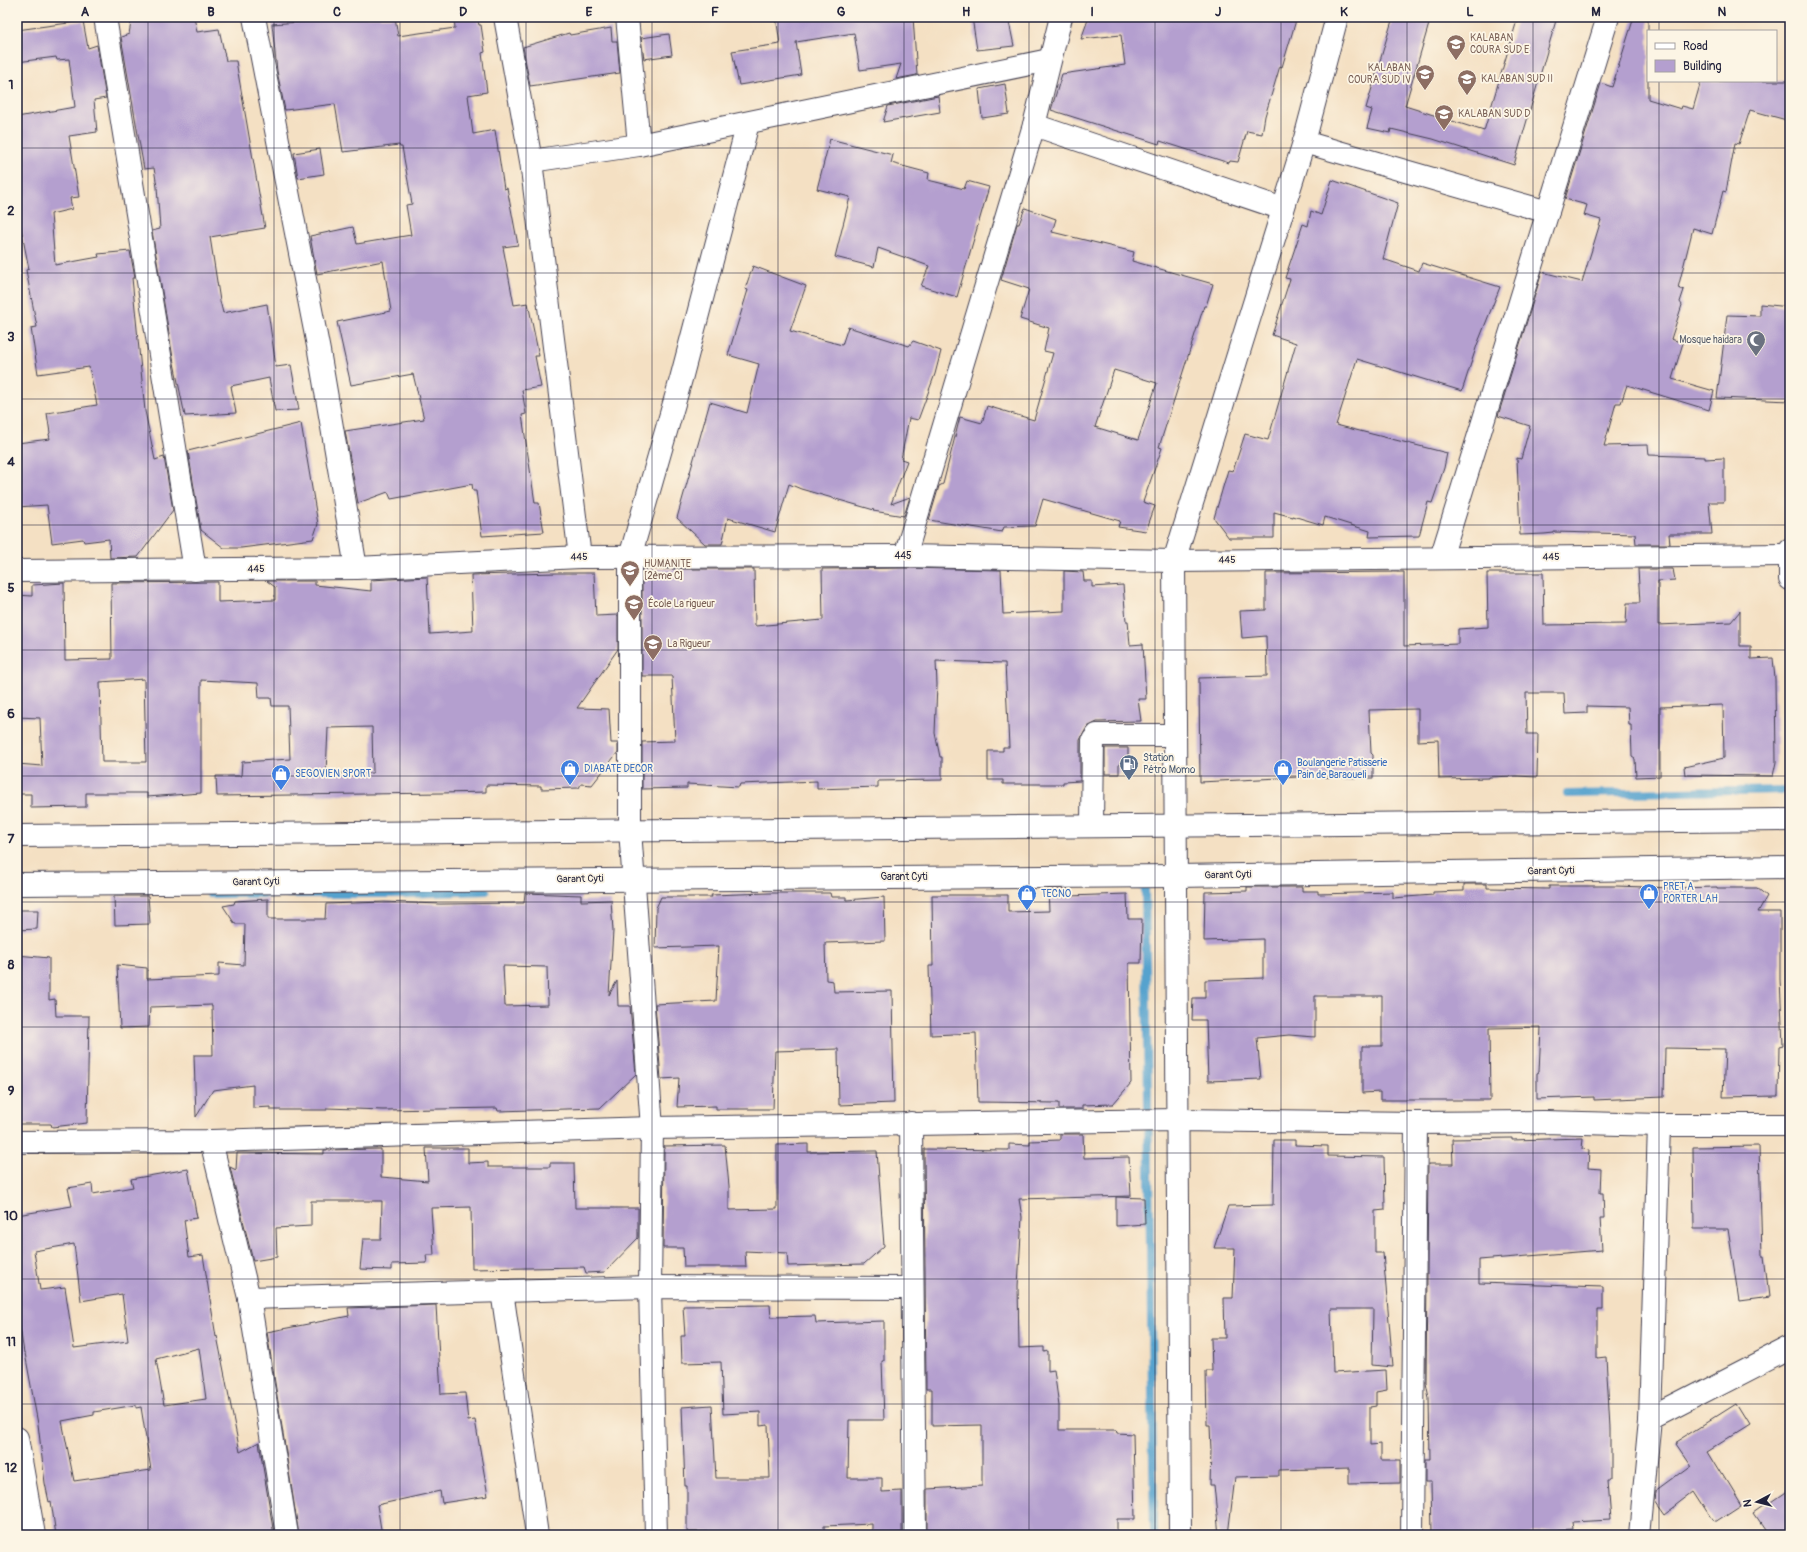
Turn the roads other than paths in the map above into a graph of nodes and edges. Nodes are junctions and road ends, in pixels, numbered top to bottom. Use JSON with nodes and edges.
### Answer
{"nodes":[{"id":1,"x":105,"y":17,"type":"edge"},
{"id":2,"x":254,"y":17,"type":"edge"},
{"id":3,"x":505,"y":17,"type":"edge"},
{"id":4,"x":627,"y":17,"type":"edge"},
{"id":5,"x":1061,"y":17,"type":"edge"},
{"id":6,"x":1337,"y":17,"type":"edge"},
{"id":7,"x":1608,"y":17,"type":"edge"},
{"id":8,"x":1049,"y":60,"type":"junction"},
{"id":9,"x":748,"y":123,"type":"junction"},
{"id":10,"x":1034,"y":125,"type":"junction"},
{"id":11,"x":1304,"y":142,"type":"junction"},
{"id":12,"x":639,"y":146,"type":"junction"},
{"id":13,"x":531,"y":161,"type":"junction"},
{"id":14,"x":1283,"y":209,"type":"junction"},
{"id":15,"x":1548,"y":212,"type":"junction"},
{"id":16,"x":1790,"y":554,"type":"edge"},
{"id":17,"x":906,"y":556,"type":"junction"},
{"id":18,"x":580,"y":557,"type":"junction"},
{"id":19,"x":630,"y":557,"type":"junction"},
{"id":20,"x":1441,"y":558,"type":"junction"},
{"id":21,"x":1174,"y":561,"type":"junction"},
{"id":22,"x":356,"y":568,"type":"junction"},
{"id":23,"x":194,"y":570,"type":"junction"},
{"id":24,"x":17,"y":571,"type":"edge"},
{"id":25,"x":1790,"y":579,"type":"edge"},
{"id":26,"x":1175,"y":735,"type":"junction"},
{"id":27,"x":1790,"y":820,"type":"edge"},
{"id":28,"x":1092,"y":826,"type":"junction"},
{"id":29,"x":1176,"y":826,"type":"junction"},
{"id":30,"x":630,"y":830,"type":"junction"},
{"id":31,"x":17,"y":836,"type":"edge"},
{"id":32,"x":1790,"y":868,"type":"edge"},
{"id":33,"x":1176,"y":876,"type":"junction"},
{"id":34,"x":633,"y":879,"type":"junction"},
{"id":35,"x":17,"y":884,"type":"edge"},
{"id":36,"x":1177,"y":1120,"type":"junction"},
{"id":37,"x":911,"y":1123,"type":"junction"},
{"id":38,"x":1416,"y":1123,"type":"junction"},
{"id":39,"x":1659,"y":1125,"type":"junction"},
{"id":40,"x":1790,"y":1125,"type":"edge"},
{"id":41,"x":652,"y":1128,"type":"junction"},
{"id":42,"x":211,"y":1141,"type":"junction"},
{"id":43,"x":17,"y":1142,"type":"edge"},
{"id":44,"x":650,"y":1287,"type":"junction"},
{"id":45,"x":912,"y":1288,"type":"junction"},
{"id":46,"x":502,"y":1291,"type":"junction"},
{"id":47,"x":249,"y":1298,"type":"junction"},
{"id":48,"x":1790,"y":1346,"type":"edge"},
{"id":49,"x":1650,"y":1419,"type":"junction"},
{"id":50,"x":17,"y":1438,"type":"edge"},
{"id":51,"x":34,"y":1535,"type":"edge"},
{"id":52,"x":287,"y":1535,"type":"edge"},
{"id":53,"x":537,"y":1535,"type":"edge"},
{"id":54,"x":656,"y":1535,"type":"edge"},
{"id":55,"x":915,"y":1535,"type":"edge"},
{"id":56,"x":1180,"y":1535,"type":"edge"},
{"id":57,"x":1412,"y":1535,"type":"edge"},
{"id":58,"x":1639,"y":1535,"type":"edge"}],
"edges":[{"from":1,"to":23,"type":"street"},
{"from":2,"to":22,"type":"street"},
{"from":3,"to":13,"type":"street"},
{"from":4,"to":12,"type":"street"},
{"from":5,"to":8,"type":"street"},
{"from":6,"to":11,"type":"street"},
{"from":7,"to":15,"type":"street"},
{"from":8,"to":9,"type":"street"},
{"from":8,"to":10,"type":"street"},
{"from":9,"to":12,"type":"street"},
{"from":9,"to":19,"type":"street"},
{"from":10,"to":14,"type":"street"},
{"from":10,"to":17,"type":"street"},
{"from":11,"to":14,"type":"street"},
{"from":11,"to":15,"type":"street"},
{"from":12,"to":13,"type":"street"},
{"from":13,"to":18,"type":"street"},
{"from":14,"to":21,"type":"street"},
{"from":15,"to":20,"type":"street"},
{"from":16,"to":20,"type":"street","name":"445"},
{"from":16,"to":25,"type":"street"},
{"from":17,"to":19,"type":"street","name":"445"},
{"from":17,"to":21,"type":"street","name":"445"},
{"from":18,"to":19,"type":"street","name":"445"},
{"from":18,"to":22,"type":"street","name":"445"},
{"from":19,"to":30,"type":"street"},
{"from":20,"to":21,"type":"street","name":"445"},
{"from":21,"to":26,"type":"street"},
{"from":22,"to":23,"type":"street","name":"445"},
{"from":23,"to":24,"type":"street","name":"445"},
{"from":26,"to":28,"type":"street"},
{"from":26,"to":29,"type":"street"},
{"from":27,"to":29,"type":"street"},
{"from":28,"to":29,"type":"street"},
{"from":28,"to":30,"type":"street"},
{"from":29,"to":33,"type":"street"},
{"from":30,"to":31,"type":"street"},
{"from":30,"to":34,"type":"street"},
{"from":32,"to":33,"type":"street","name":"Garant Cyti"},
{"from":33,"to":34,"type":"street","name":"Garant Cyti"},
{"from":33,"to":36,"type":"street"},
{"from":34,"to":35,"type":"street","name":"Garant Cyti"},
{"from":34,"to":41,"type":"street"},
{"from":36,"to":37,"type":"street"},
{"from":36,"to":38,"type":"street"},
{"from":36,"to":56,"type":"street"},
{"from":37,"to":41,"type":"street"},
{"from":37,"to":45,"type":"street"},
{"from":38,"to":39,"type":"street"},
{"from":38,"to":57,"type":"street"},
{"from":39,"to":40,"type":"street"},
{"from":39,"to":49,"type":"street"},
{"from":41,"to":42,"type":"street"},
{"from":41,"to":44,"type":"street"},
{"from":42,"to":43,"type":"street"},
{"from":42,"to":47,"type":"street"},
{"from":44,"to":45,"type":"street"},
{"from":44,"to":46,"type":"street"},
{"from":44,"to":54,"type":"street"},
{"from":45,"to":55,"type":"street"},
{"from":46,"to":47,"type":"street"},
{"from":46,"to":53,"type":"street"},
{"from":47,"to":52,"type":"street"},
{"from":48,"to":49,"type":"street"},
{"from":49,"to":58,"type":"street"},
{"from":50,"to":51,"type":"street"}]}
